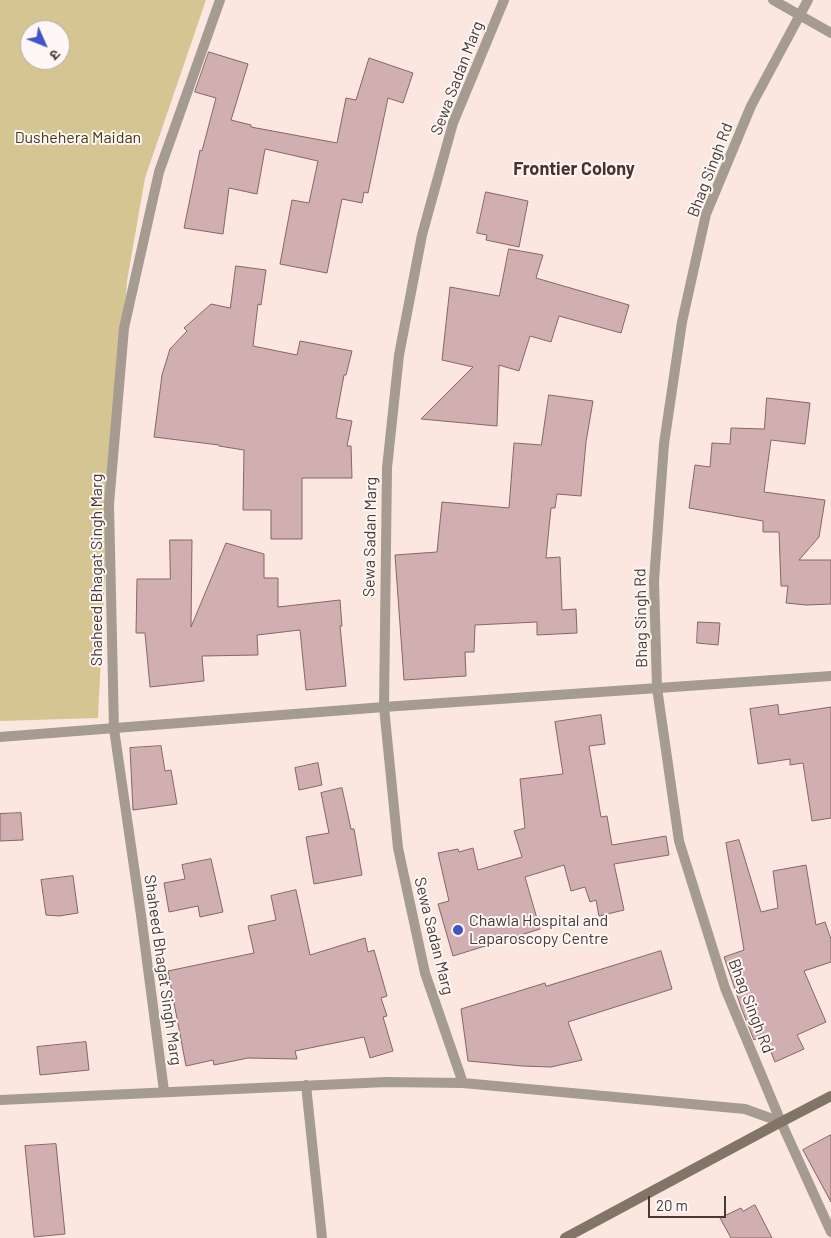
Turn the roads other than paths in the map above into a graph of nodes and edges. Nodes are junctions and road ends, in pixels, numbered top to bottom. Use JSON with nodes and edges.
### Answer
{"nodes":[{"id":1,"x":220,"y":0,"type":"edge"},
{"id":2,"x":504,"y":0,"type":"edge"},
{"id":3,"x":773,"y":0,"type":"edge"},
{"id":4,"x":808,"y":0,"type":"edge"},
{"id":5,"x":799,"y":15,"type":"junction"},
{"id":6,"x":831,"y":33,"type":"edge"},
{"id":7,"x":831,"y":676,"type":"edge"},
{"id":8,"x":657,"y":688,"type":"junction"},
{"id":9,"x":384,"y":707,"type":"junction"},
{"id":10,"x":114,"y":729,"type":"junction"},
{"id":11,"x":0,"y":737,"type":"edge"},
{"id":12,"x":463,"y":1083,"type":"junction"},
{"id":13,"x":306,"y":1085,"type":"junction"},
{"id":14,"x":164,"y":1091,"type":"junction"},
{"id":15,"x":831,"y":1096,"type":"edge"},
{"id":16,"x":0,"y":1100,"type":"edge"},
{"id":17,"x":780,"y":1122,"type":"junction"},
{"id":18,"x":831,"y":1232,"type":"edge"},
{"id":19,"x":322,"y":1238,"type":"edge"},
{"id":20,"x":565,"y":1238,"type":"edge"}],
"edges":[{"from":1,"to":10,"type":"street","name":"Shaheed Bhagat Singh Marg"},
{"from":2,"to":9,"type":"street","name":"Sewa Sadan Marg"},
{"from":3,"to":5,"type":"street"},
{"from":4,"to":5,"type":"street","name":"Bhag Singh Rd"},
{"from":5,"to":6,"type":"street"},
{"from":5,"to":8,"type":"street","name":"Bhag Singh Rd"},
{"from":7,"to":8,"type":"street"},
{"from":8,"to":9,"type":"street"},
{"from":8,"to":17,"type":"street","name":"Bhag Singh Rd"},
{"from":9,"to":10,"type":"street"},
{"from":9,"to":12,"type":"street","name":"Sewa Sadan Marg"},
{"from":10,"to":11,"type":"street"},
{"from":10,"to":14,"type":"street","name":"Shaheed Bhagat Singh Marg"},
{"from":12,"to":13,"type":"street"},
{"from":12,"to":17,"type":"street"},
{"from":13,"to":14,"type":"street"},
{"from":13,"to":19,"type":"street"},
{"from":14,"to":16,"type":"street"},
{"from":15,"to":17,"type":"street"},
{"from":17,"to":18,"type":"street","name":"Bhag Singh Rd"},
{"from":17,"to":20,"type":"street"}]}
